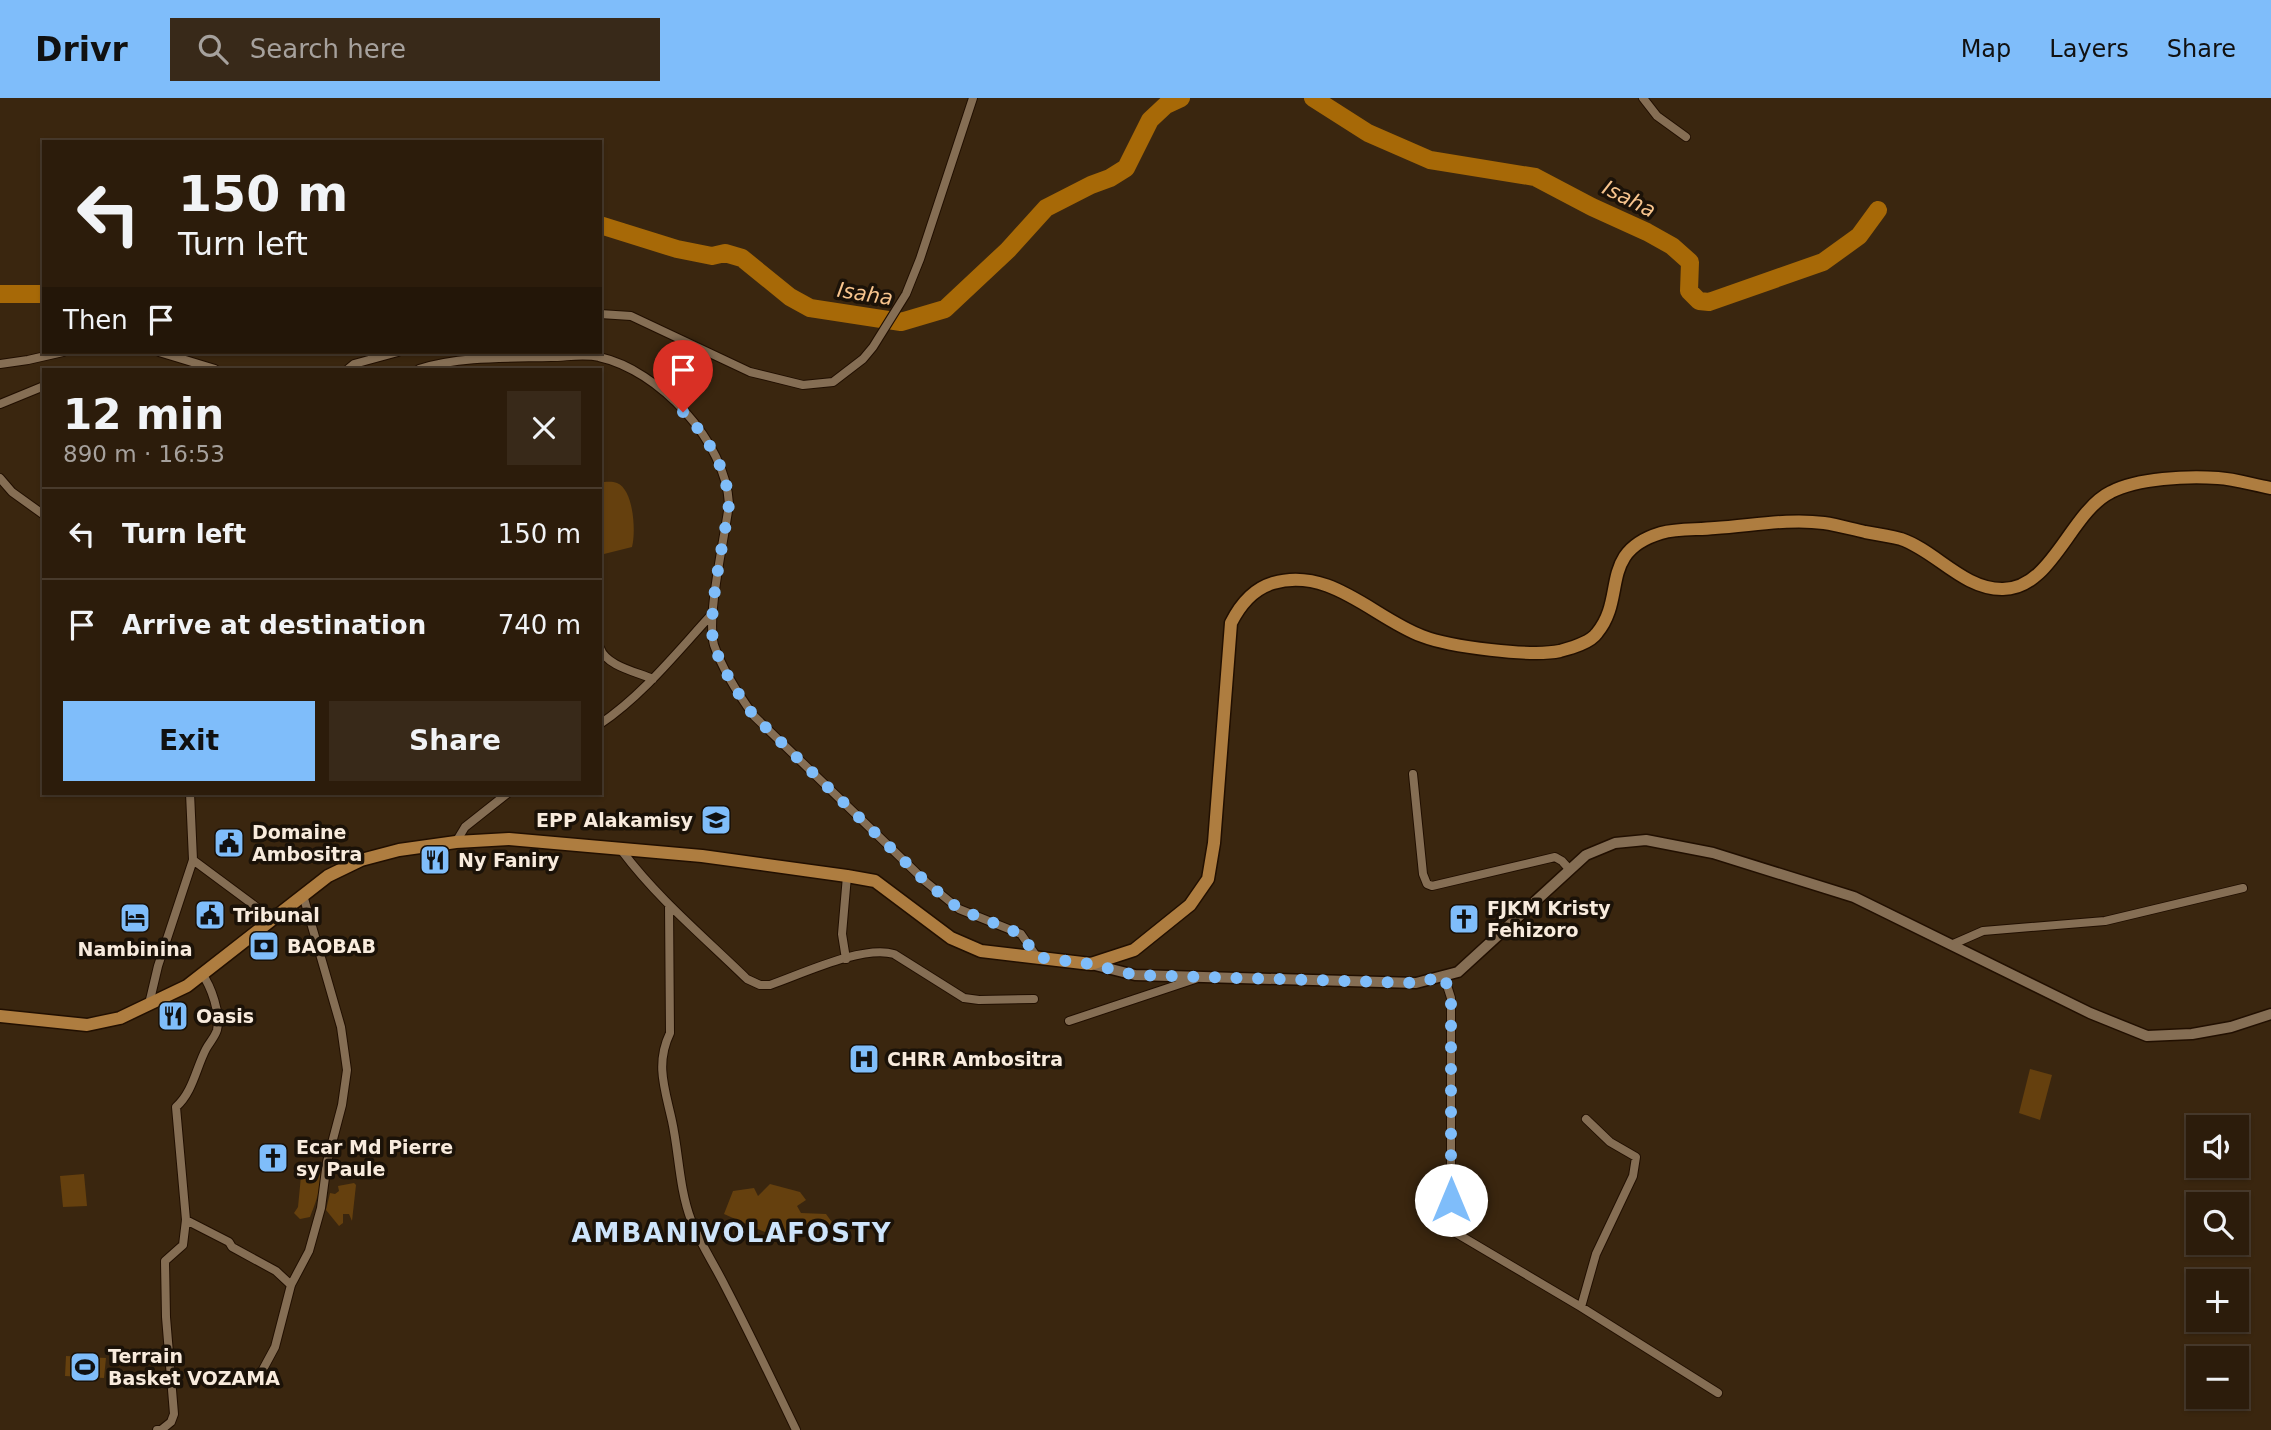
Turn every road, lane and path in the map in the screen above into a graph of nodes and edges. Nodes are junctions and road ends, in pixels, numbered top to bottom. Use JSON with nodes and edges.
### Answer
{"nodes":[{"id":1,"x":973,"y":98,"type":"edge"},
{"id":2,"x":1643,"y":98,"type":"edge"},
{"id":3,"x":1686,"y":137,"type":"dead end"},
{"id":4,"x":602,"y":314,"type":"edge"},
{"id":5,"x":54,"y":354,"type":"edge"},
{"id":6,"x":166,"y":354,"type":"edge"},
{"id":7,"x":391,"y":354,"type":"edge"},
{"id":8,"x":0,"y":364,"type":"edge"},
{"id":9,"x":212,"y":368,"type":"edge"},
{"id":10,"x":349,"y":368,"type":"edge"},
{"id":11,"x":424,"y":368,"type":"edge"},
{"id":12,"x":42,"y":387,"type":"edge"},
{"id":13,"x":0,"y":404,"type":"edge"},
{"id":14,"x":0,"y":478,"type":"edge"},
{"id":15,"x":2271,"y":488,"type":"edge"},
{"id":16,"x":42,"y":514,"type":"edge"},
{"id":17,"x":712,"y":614,"type":"junction"},
{"id":18,"x":602,"y":654,"type":"edge"},
{"id":19,"x":653,"y":679,"type":"junction"},
{"id":20,"x":602,"y":723,"type":"edge"},
{"id":21,"x":1413,"y":774,"type":"dead end"},
{"id":22,"x":190,"y":795,"type":"edge"},
{"id":23,"x":506,"y":795,"type":"edge"},
{"id":24,"x":456,"y":842,"type":"junction"},
{"id":25,"x":622,"y":851,"type":"junction"},
{"id":26,"x":193,"y":860,"type":"junction"},
{"id":27,"x":1570,"y":870,"type":"junction"},
{"id":28,"x":847,"y":876,"type":"junction"},
{"id":29,"x":2243,"y":888,"type":"dead end"},
{"id":30,"x":303,"y":895,"type":"junction"},
{"id":31,"x":669,"y":905,"type":"junction"},
{"id":32,"x":271,"y":918,"type":"junction"},
{"id":33,"x":1951,"y":945,"type":"junction"},
{"id":34,"x":1037,"y":957,"type":"junction"},
{"id":35,"x":846,"y":959,"type":"junction"},
{"id":36,"x":1091,"y":964,"type":"junction"},
{"id":37,"x":202,"y":974,"type":"junction"},
{"id":38,"x":1444,"y":976,"type":"junction"},
{"id":39,"x":1198,"y":978,"type":"junction"},
{"id":40,"x":1034,"y":999,"type":"dead end"},
{"id":41,"x":149,"y":1004,"type":"junction"},
{"id":42,"x":2271,"y":1014,"type":"edge"},
{"id":43,"x":0,"y":1016,"type":"edge"},
{"id":44,"x":1069,"y":1021,"type":"dead end"},
{"id":45,"x":1586,"y":1119,"type":"dead end"},
{"id":46,"x":186,"y":1220,"type":"junction"},
{"id":47,"x":291,"y":1285,"type":"junction"},
{"id":48,"x":1581,"y":1307,"type":"junction"},
{"id":49,"x":249,"y":1380,"type":"dead end"},
{"id":50,"x":1718,"y":1393,"type":"dead end"},
{"id":51,"x":157,"y":1430,"type":"edge"},
{"id":52,"x":796,"y":1430,"type":"edge"}],
"edges":[{"from":1,"to":4,"type":"street"},
{"from":2,"to":3,"type":"street"},
{"from":5,"to":8,"type":"street"},
{"from":6,"to":9,"type":"street"},
{"from":7,"to":10,"type":"street"},
{"from":11,"to":17,"type":"street"},
{"from":12,"to":13,"type":"street"},
{"from":14,"to":16,"type":"street"},
{"from":15,"to":36,"type":"main road"},
{"from":17,"to":19,"type":"street"},
{"from":17,"to":34,"type":"street"},
{"from":18,"to":19,"type":"street"},
{"from":19,"to":20,"type":"street"},
{"from":21,"to":27,"type":"street"},
{"from":22,"to":26,"type":"street"},
{"from":23,"to":24,"type":"street"},
{"from":24,"to":25,"type":"main road"},
{"from":24,"to":30,"type":"main road"},
{"from":25,"to":28,"type":"main road"},
{"from":25,"to":31,"type":"street"},
{"from":26,"to":32,"type":"street"},
{"from":26,"to":41,"type":"street"},
{"from":27,"to":33,"type":"street"},
{"from":27,"to":38,"type":"street"},
{"from":28,"to":34,"type":"main road"},
{"from":28,"to":35,"type":"street"},
{"from":29,"to":33,"type":"street"},
{"from":30,"to":32,"type":"main road"},
{"from":30,"to":47,"type":"street"},
{"from":31,"to":35,"type":"street"},
{"from":31,"to":52,"type":"street"},
{"from":32,"to":37,"type":"main road"},
{"from":33,"to":42,"type":"street"},
{"from":34,"to":36,"type":"main road"},
{"from":35,"to":40,"type":"street"},
{"from":36,"to":39,"type":"street"},
{"from":37,"to":41,"type":"main road"},
{"from":37,"to":46,"type":"street"},
{"from":38,"to":39,"type":"street"},
{"from":38,"to":48,"type":"street"},
{"from":39,"to":44,"type":"street"},
{"from":41,"to":43,"type":"main road"},
{"from":45,"to":48,"type":"street"},
{"from":46,"to":47,"type":"street"},
{"from":46,"to":51,"type":"street"},
{"from":47,"to":49,"type":"street"},
{"from":48,"to":50,"type":"street"}]}
